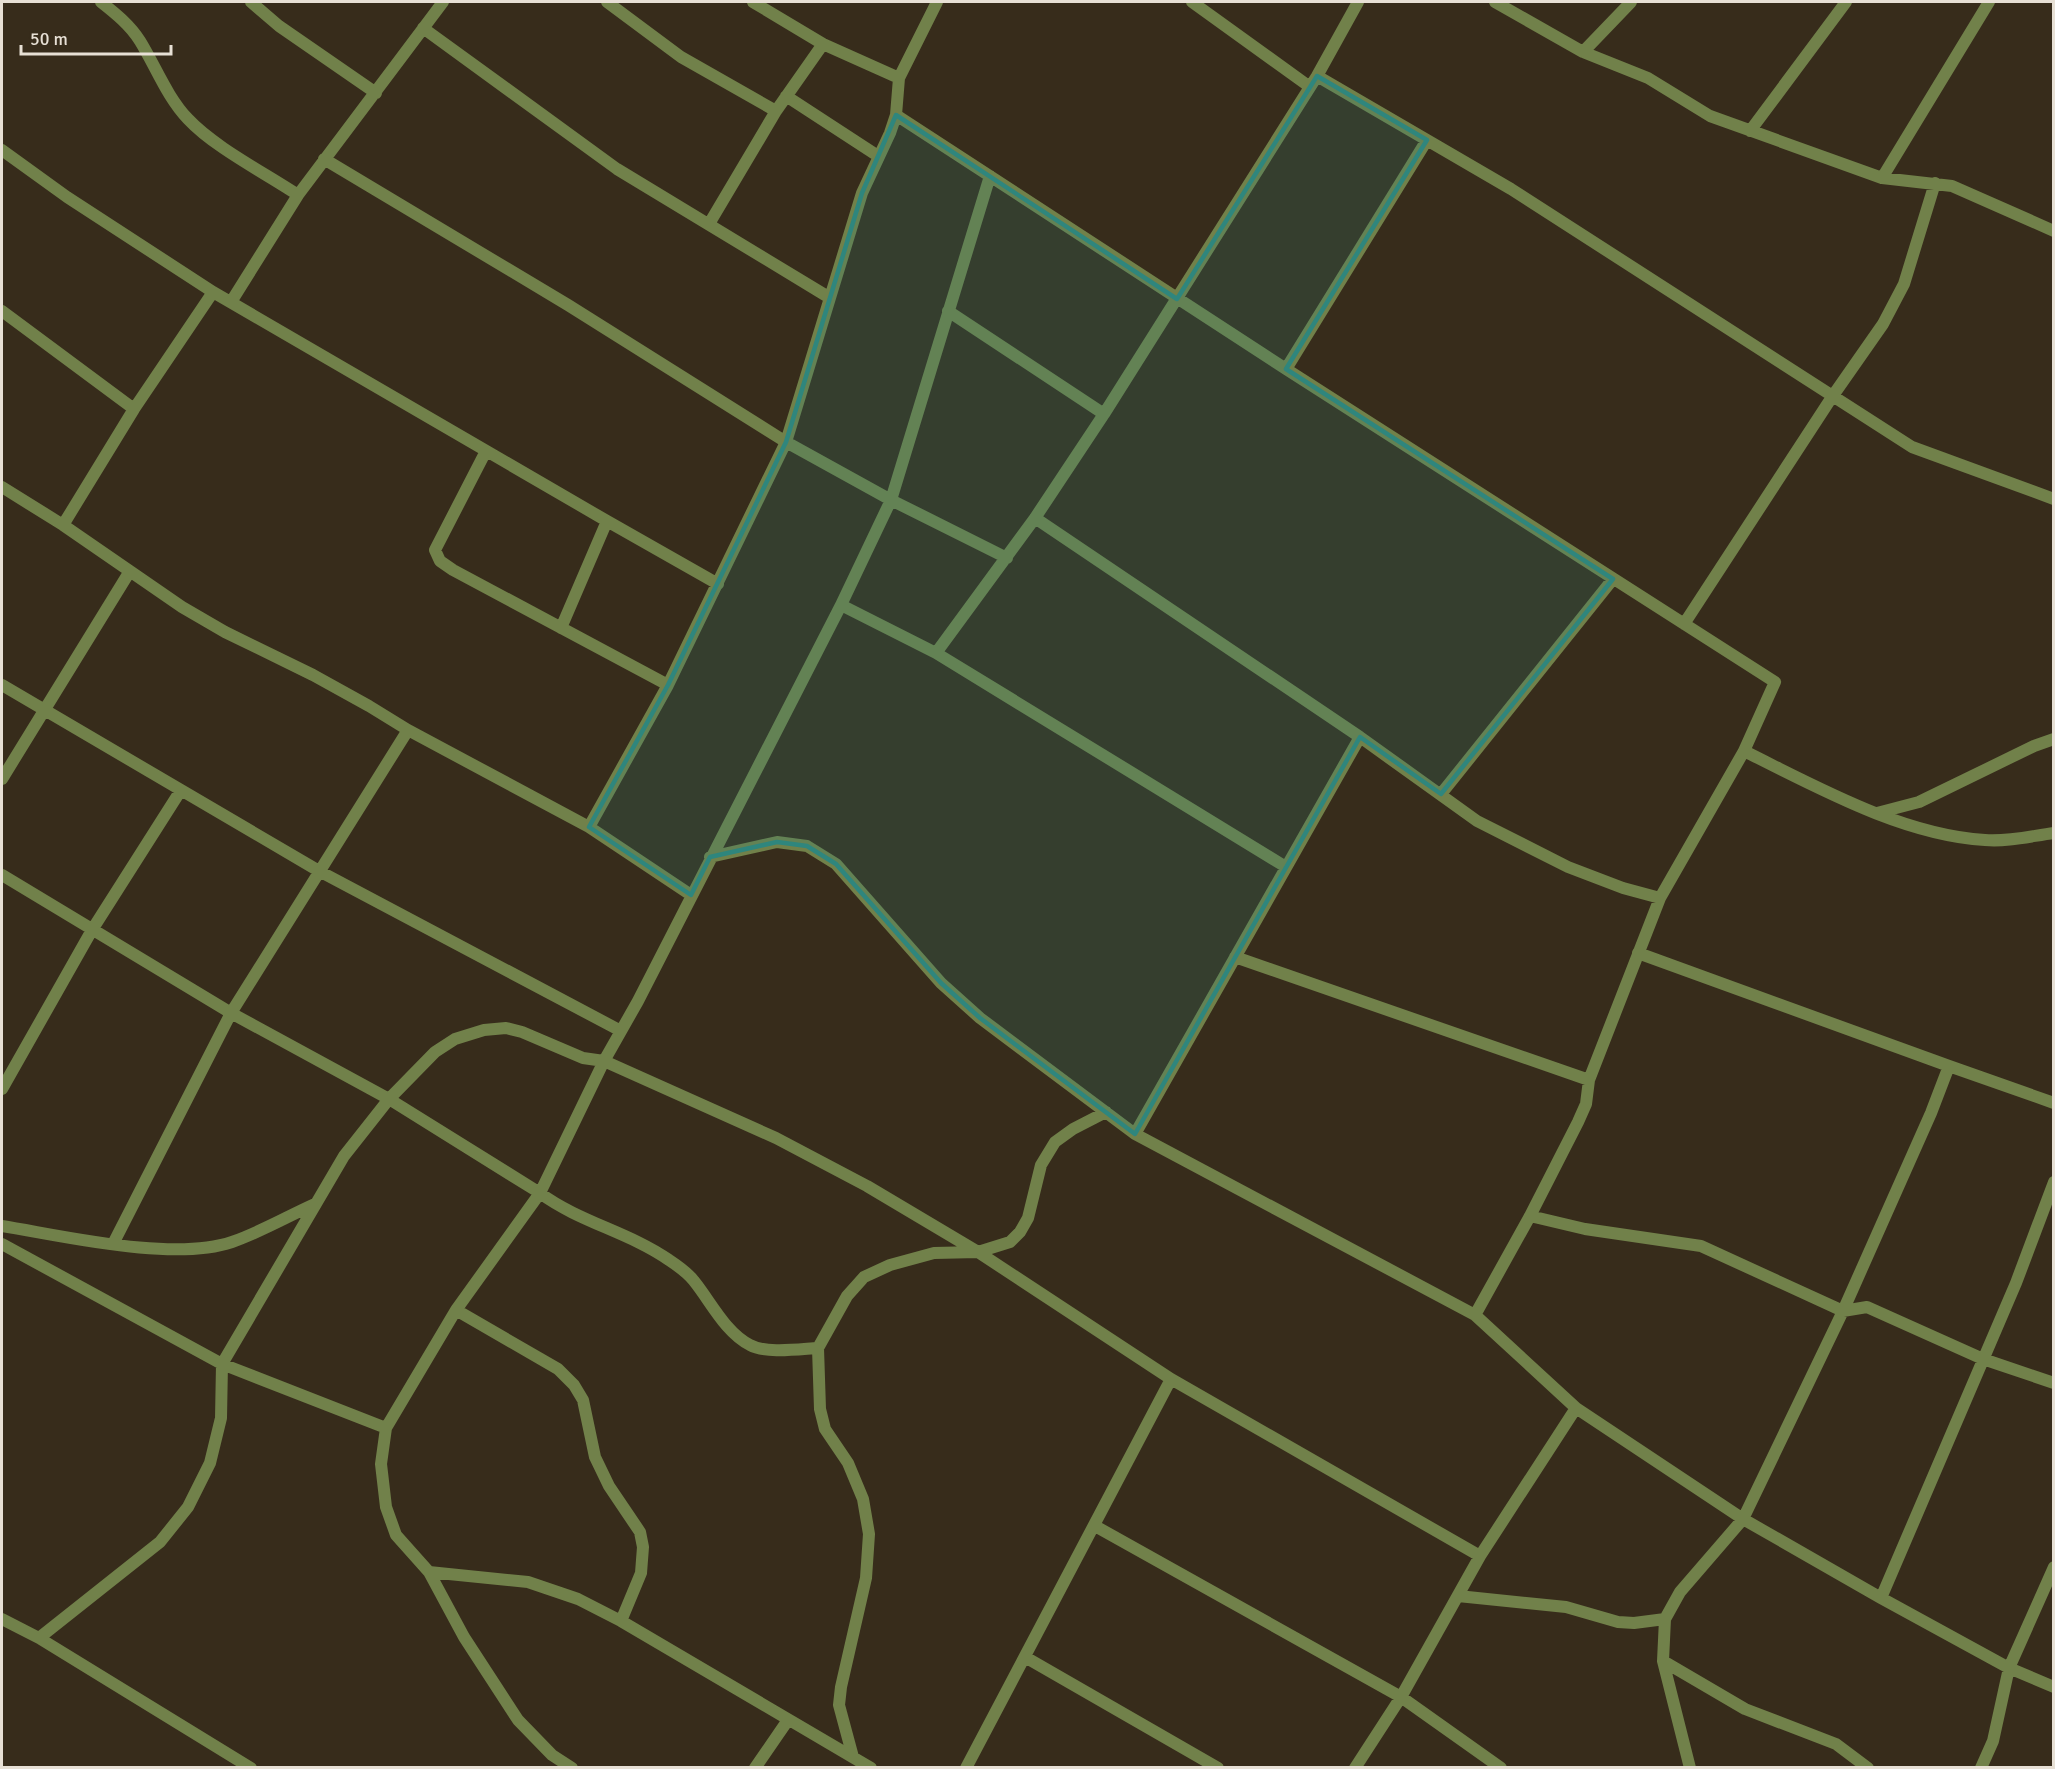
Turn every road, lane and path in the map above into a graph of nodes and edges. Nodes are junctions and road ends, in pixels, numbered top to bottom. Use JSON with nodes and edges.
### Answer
{"nodes":[{"id":1,"x":101,"y":2,"type":"edge"},
{"id":2,"x":251,"y":2,"type":"edge"},
{"id":3,"x":443,"y":2,"type":"edge"},
{"id":4,"x":607,"y":2,"type":"edge"},
{"id":5,"x":753,"y":2,"type":"edge"},
{"id":6,"x":938,"y":2,"type":"edge"},
{"id":7,"x":1192,"y":2,"type":"edge"},
{"id":8,"x":1358,"y":2,"type":"edge"},
{"id":9,"x":1495,"y":2,"type":"edge"},
{"id":10,"x":1631,"y":2,"type":"edge"},
{"id":11,"x":1846,"y":2,"type":"edge"},
{"id":12,"x":1989,"y":2,"type":"edge"},
{"id":13,"x":423,"y":28,"type":"junction"},
{"id":14,"x":823,"y":44,"type":"junction"},
{"id":15,"x":1583,"y":52,"type":"junction"},
{"id":16,"x":899,"y":78,"type":"junction"},
{"id":17,"x":1313,"y":82,"type":"junction"},
{"id":18,"x":376,"y":93,"type":"junction"},
{"id":19,"x":786,"y":96,"type":"junction"},
{"id":20,"x":776,"y":111,"type":"junction"},
{"id":21,"x":896,"y":115,"type":"junction"},
{"id":22,"x":1750,"y":131,"type":"junction"},
{"id":23,"x":1427,"y":140,"type":"junction"},
{"id":24,"x":2,"y":150,"type":"edge"},
{"id":25,"x":878,"y":156,"type":"junction"},
{"id":26,"x":324,"y":159,"type":"junction"},
{"id":27,"x":990,"y":176,"type":"junction"},
{"id":28,"x":1882,"y":178,"type":"junction"},
{"id":29,"x":1935,"y":183,"type":"junction"},
{"id":30,"x":298,"y":195,"type":"junction"},
{"id":31,"x":709,"y":224,"type":"junction"},
{"id":32,"x":2054,"y":231,"type":"edge"},
{"id":33,"x":213,"y":292,"type":"junction"},
{"id":34,"x":830,"y":298,"type":"junction"},
{"id":35,"x":1177,"y":299,"type":"junction"},
{"id":36,"x":231,"y":302,"type":"junction"},
{"id":37,"x":2,"y":311,"type":"edge"},
{"id":38,"x":948,"y":311,"type":"junction"},
{"id":39,"x":1286,"y":369,"type":"junction"},
{"id":40,"x":1832,"y":397,"type":"junction"},
{"id":41,"x":134,"y":409,"type":"junction"},
{"id":42,"x":1104,"y":414,"type":"junction"},
{"id":43,"x":786,"y":442,"type":"junction"},
{"id":44,"x":486,"y":451,"type":"junction"},
{"id":45,"x":2,"y":487,"type":"edge"},
{"id":46,"x":2054,"y":499,"type":"edge"},
{"id":47,"x":891,"y":500,"type":"junction"},
{"id":48,"x":1035,"y":518,"type":"junction"},
{"id":49,"x":607,"y":521,"type":"junction"},
{"id":50,"x":63,"y":525,"type":"junction"},
{"id":51,"x":1007,"y":558,"type":"junction"},
{"id":52,"x":130,"y":571,"type":"junction"},
{"id":53,"x":1613,"y":579,"type":"junction"},
{"id":54,"x":718,"y":584,"type":"junction"},
{"id":55,"x":841,"y":605,"type":"junction"},
{"id":56,"x":1684,"y":624,"type":"junction"},
{"id":57,"x":561,"y":628,"type":"junction"},
{"id":58,"x":936,"y":653,"type":"junction"},
{"id":59,"x":2,"y":685,"type":"edge"},
{"id":60,"x":668,"y":685,"type":"junction"},
{"id":61,"x":45,"y":710,"type":"junction"},
{"id":62,"x":408,"y":730,"type":"junction"},
{"id":63,"x":1360,"y":737,"type":"junction"},
{"id":64,"x":2054,"y":739,"type":"edge"},
{"id":65,"x":1744,"y":751,"type":"junction"},
{"id":66,"x":2,"y":779,"type":"edge"},
{"id":67,"x":181,"y":790,"type":"junction"},
{"id":68,"x":1441,"y":794,"type":"junction"},
{"id":69,"x":1877,"y":813,"type":"junction"},
{"id":70,"x":589,"y":827,"type":"junction"},
{"id":71,"x":2054,"y":833,"type":"edge"},
{"id":72,"x":710,"y":857,"type":"junction"},
{"id":73,"x":1286,"y":867,"type":"junction"},
{"id":74,"x":319,"y":871,"type":"junction"},
{"id":75,"x":2,"y":875,"type":"edge"},
{"id":76,"x":690,"y":895,"type":"junction"},
{"id":77,"x":1660,"y":898,"type":"junction"},
{"id":78,"x":92,"y":930,"type":"junction"},
{"id":79,"x":1638,"y":953,"type":"junction"},
{"id":80,"x":1235,"y":957,"type":"junction"},
{"id":81,"x":231,"y":1013,"type":"junction"},
{"id":82,"x":621,"y":1031,"type":"junction"},
{"id":83,"x":604,"y":1061,"type":"junction"},
{"id":84,"x":1948,"y":1066,"type":"junction"},
{"id":85,"x":1590,"y":1080,"type":"junction"},
{"id":86,"x":2,"y":1089,"type":"edge"},
{"id":87,"x":389,"y":1099,"type":"junction"},
{"id":88,"x":2054,"y":1102,"type":"edge"},
{"id":89,"x":1106,"y":1112,"type":"junction"},
{"id":90,"x":1135,"y":1134,"type":"junction"},
{"id":91,"x":2054,"y":1182,"type":"edge"},
{"id":92,"x":540,"y":1193,"type":"junction"},
{"id":93,"x":2051,"y":1201,"type":"edge"},
{"id":94,"x":315,"y":1203,"type":"junction"},
{"id":95,"x":1530,"y":1216,"type":"junction"},
{"id":96,"x":2,"y":1226,"type":"edge"},
{"id":97,"x":2,"y":1244,"type":"edge"},
{"id":98,"x":113,"y":1244,"type":"junction"},
{"id":99,"x":978,"y":1252,"type":"junction"},
{"id":100,"x":456,"y":1310,"type":"junction"},
{"id":101,"x":1843,"y":1311,"type":"junction"},
{"id":102,"x":1475,"y":1315,"type":"junction"},
{"id":103,"x":818,"y":1348,"type":"junction"},
{"id":104,"x":1983,"y":1359,"type":"junction"},
{"id":105,"x":222,"y":1364,"type":"junction"},
{"id":106,"x":1171,"y":1379,"type":"junction"},
{"id":107,"x":2054,"y":1383,"type":"edge"},
{"id":108,"x":1576,"y":1408,"type":"junction"},
{"id":109,"x":386,"y":1428,"type":"junction"},
{"id":110,"x":1743,"y":1519,"type":"junction"},
{"id":111,"x":1095,"y":1526,"type":"junction"},
{"id":112,"x":1480,"y":1556,"type":"junction"},
{"id":113,"x":2054,"y":1567,"type":"edge"},
{"id":114,"x":429,"y":1572,"type":"junction"},
{"id":115,"x":1458,"y":1596,"type":"junction"},
{"id":116,"x":1881,"y":1598,"type":"junction"},
{"id":117,"x":2,"y":1619,"type":"edge"},
{"id":118,"x":1665,"y":1619,"type":"junction"},
{"id":119,"x":621,"y":1622,"type":"junction"},
{"id":120,"x":39,"y":1638,"type":"junction"},
{"id":121,"x":1025,"y":1657,"type":"junction"},
{"id":122,"x":1663,"y":1661,"type":"junction"},
{"id":123,"x":2009,"y":1668,"type":"junction"},
{"id":124,"x":2054,"y":1687,"type":"edge"},
{"id":125,"x":1401,"y":1697,"type":"junction"},
{"id":126,"x":788,"y":1720,"type":"junction"},
{"id":127,"x":853,"y":1757,"type":"junction"},
{"id":128,"x":251,"y":1767,"type":"edge"},
{"id":129,"x":572,"y":1767,"type":"edge"},
{"id":130,"x":755,"y":1767,"type":"edge"},
{"id":131,"x":871,"y":1767,"type":"edge"},
{"id":132,"x":966,"y":1767,"type":"edge"},
{"id":133,"x":1218,"y":1767,"type":"edge"},
{"id":134,"x":1355,"y":1767,"type":"edge"},
{"id":135,"x":1502,"y":1767,"type":"edge"},
{"id":136,"x":1689,"y":1767,"type":"edge"},
{"id":137,"x":1868,"y":1767,"type":"edge"},
{"id":138,"x":1981,"y":1767,"type":"edge"}],
"edges":[{"from":1,"to":30,"type":"street"},
{"from":2,"to":18,"type":"street"},
{"from":3,"to":13,"type":"street"},
{"from":4,"to":20,"type":"street"},
{"from":5,"to":14,"type":"street"},
{"from":6,"to":16,"type":"street"},
{"from":7,"to":17,"type":"street"},
{"from":8,"to":17,"type":"street"},
{"from":9,"to":15,"type":"street"},
{"from":10,"to":15,"type":"street"},
{"from":11,"to":22,"type":"street"},
{"from":12,"to":28,"type":"street"},
{"from":13,"to":18,"type":"street"},
{"from":13,"to":31,"type":"street"},
{"from":14,"to":16,"type":"street"},
{"from":14,"to":19,"type":"street"},
{"from":15,"to":22,"type":"street"},
{"from":16,"to":21,"type":"street"},
{"from":17,"to":23,"type":"street"},
{"from":17,"to":35,"type":"street"},
{"from":18,"to":26,"type":"street"},
{"from":19,"to":20,"type":"street"},
{"from":19,"to":25,"type":"street"},
{"from":20,"to":31,"type":"street"},
{"from":21,"to":25,"type":"street"},
{"from":21,"to":27,"type":"street"},
{"from":22,"to":28,"type":"street"},
{"from":23,"to":39,"type":"street"},
{"from":23,"to":40,"type":"street"},
{"from":24,"to":33,"type":"street"},
{"from":25,"to":34,"type":"street"},
{"from":26,"to":30,"type":"street"},
{"from":26,"to":43,"type":"street"},
{"from":27,"to":35,"type":"street"},
{"from":27,"to":38,"type":"street"},
{"from":28,"to":29,"type":"street"},
{"from":29,"to":32,"type":"street"},
{"from":29,"to":40,"type":"street"},
{"from":30,"to":36,"type":"street"},
{"from":31,"to":34,"type":"street"},
{"from":33,"to":36,"type":"street"},
{"from":33,"to":41,"type":"street"},
{"from":34,"to":43,"type":"street"},
{"from":35,"to":39,"type":"street"},
{"from":35,"to":42,"type":"street"},
{"from":36,"to":44,"type":"street"},
{"from":37,"to":41,"type":"street"},
{"from":38,"to":42,"type":"street"},
{"from":38,"to":47,"type":"street"},
{"from":39,"to":53,"type":"street"},
{"from":40,"to":46,"type":"street"},
{"from":40,"to":56,"type":"street"},
{"from":41,"to":50,"type":"street"},
{"from":42,"to":48,"type":"street"},
{"from":43,"to":47,"type":"street"},
{"from":43,"to":54,"type":"street"},
{"from":44,"to":49,"type":"street"},
{"from":44,"to":57,"type":"street"},
{"from":45,"to":50,"type":"street"},
{"from":47,"to":51,"type":"street"},
{"from":47,"to":55,"type":"street"},
{"from":48,"to":51,"type":"street"},
{"from":48,"to":63,"type":"street"},
{"from":49,"to":54,"type":"street"},
{"from":49,"to":57,"type":"street"},
{"from":50,"to":52,"type":"street"},
{"from":51,"to":58,"type":"street"},
{"from":52,"to":61,"type":"street"},
{"from":52,"to":62,"type":"street"},
{"from":53,"to":56,"type":"street"},
{"from":53,"to":68,"type":"street"},
{"from":54,"to":60,"type":"street"},
{"from":55,"to":58,"type":"street"},
{"from":55,"to":72,"type":"street"},
{"from":56,"to":65,"type":"street"},
{"from":57,"to":60,"type":"street"},
{"from":58,"to":73,"type":"street"},
{"from":59,"to":61,"type":"street"},
{"from":60,"to":70,"type":"street"},
{"from":61,"to":66,"type":"street"},
{"from":61,"to":67,"type":"street"},
{"from":62,"to":70,"type":"street"},
{"from":62,"to":74,"type":"street"},
{"from":63,"to":68,"type":"street"},
{"from":63,"to":73,"type":"street"},
{"from":64,"to":69,"type":"street"},
{"from":65,"to":69,"type":"street"},
{"from":65,"to":77,"type":"street"},
{"from":67,"to":74,"type":"street"},
{"from":67,"to":78,"type":"street"},
{"from":68,"to":77,"type":"street"},
{"from":69,"to":71,"type":"street"},
{"from":70,"to":76,"type":"street"},
{"from":72,"to":76,"type":"street"},
{"from":72,"to":89,"type":"street"},
{"from":73,"to":80,"type":"street"},
{"from":74,"to":81,"type":"street"},
{"from":74,"to":82,"type":"street"},
{"from":75,"to":78,"type":"street"},
{"from":76,"to":82,"type":"street"},
{"from":77,"to":79,"type":"street"},
{"from":78,"to":81,"type":"street"},
{"from":78,"to":86,"type":"street"},
{"from":79,"to":84,"type":"street"},
{"from":79,"to":85,"type":"street"},
{"from":80,"to":85,"type":"street"},
{"from":80,"to":90,"type":"street"},
{"from":81,"to":87,"type":"street"},
{"from":81,"to":98,"type":"street"},
{"from":82,"to":83,"type":"street"},
{"from":83,"to":87,"type":"street"},
{"from":83,"to":92,"type":"street"},
{"from":83,"to":99,"type":"street"},
{"from":84,"to":88,"type":"street"},
{"from":84,"to":101,"type":"street"},
{"from":85,"to":95,"type":"street"},
{"from":87,"to":92,"type":"street"},
{"from":87,"to":94,"type":"street"},
{"from":89,"to":90,"type":"street"},
{"from":89,"to":99,"type":"street"},
{"from":90,"to":102,"type":"street"},
{"from":91,"to":93,"type":"street"},
{"from":92,"to":100,"type":"street"},
{"from":92,"to":103,"type":"street"},
{"from":93,"to":104,"type":"street"},
{"from":94,"to":98,"type":"street"},
{"from":94,"to":105,"type":"street"},
{"from":95,"to":101,"type":"street"},
{"from":95,"to":102,"type":"street"},
{"from":96,"to":98,"type":"street"},
{"from":97,"to":105,"type":"street"},
{"from":99,"to":103,"type":"street"},
{"from":99,"to":106,"type":"street"},
{"from":100,"to":109,"type":"street"},
{"from":100,"to":119,"type":"street"},
{"from":101,"to":104,"type":"street"},
{"from":101,"to":110,"type":"street"},
{"from":102,"to":108,"type":"street"},
{"from":103,"to":127,"type":"street"},
{"from":104,"to":107,"type":"street"},
{"from":104,"to":116,"type":"street"},
{"from":105,"to":109,"type":"street"},
{"from":105,"to":120,"type":"street"},
{"from":106,"to":111,"type":"street"},
{"from":106,"to":112,"type":"street"},
{"from":108,"to":110,"type":"street"},
{"from":108,"to":112,"type":"street"},
{"from":109,"to":114,"type":"street"},
{"from":110,"to":116,"type":"street"},
{"from":110,"to":118,"type":"street"},
{"from":111,"to":121,"type":"street"},
{"from":111,"to":125,"type":"street"},
{"from":112,"to":115,"type":"street"},
{"from":113,"to":123,"type":"street"},
{"from":114,"to":119,"type":"street"},
{"from":114,"to":129,"type":"street"},
{"from":115,"to":118,"type":"street"},
{"from":115,"to":125,"type":"street"},
{"from":116,"to":123,"type":"street"},
{"from":117,"to":120,"type":"street"},
{"from":118,"to":122,"type":"street"},
{"from":119,"to":126,"type":"street"},
{"from":120,"to":128,"type":"street"},
{"from":121,"to":132,"type":"street"},
{"from":121,"to":133,"type":"street"},
{"from":122,"to":136,"type":"street"},
{"from":122,"to":137,"type":"street"},
{"from":123,"to":124,"type":"street"},
{"from":123,"to":138,"type":"street"},
{"from":125,"to":134,"type":"street"},
{"from":125,"to":135,"type":"street"},
{"from":126,"to":127,"type":"street"},
{"from":126,"to":130,"type":"street"},
{"from":127,"to":131,"type":"street"}]}
